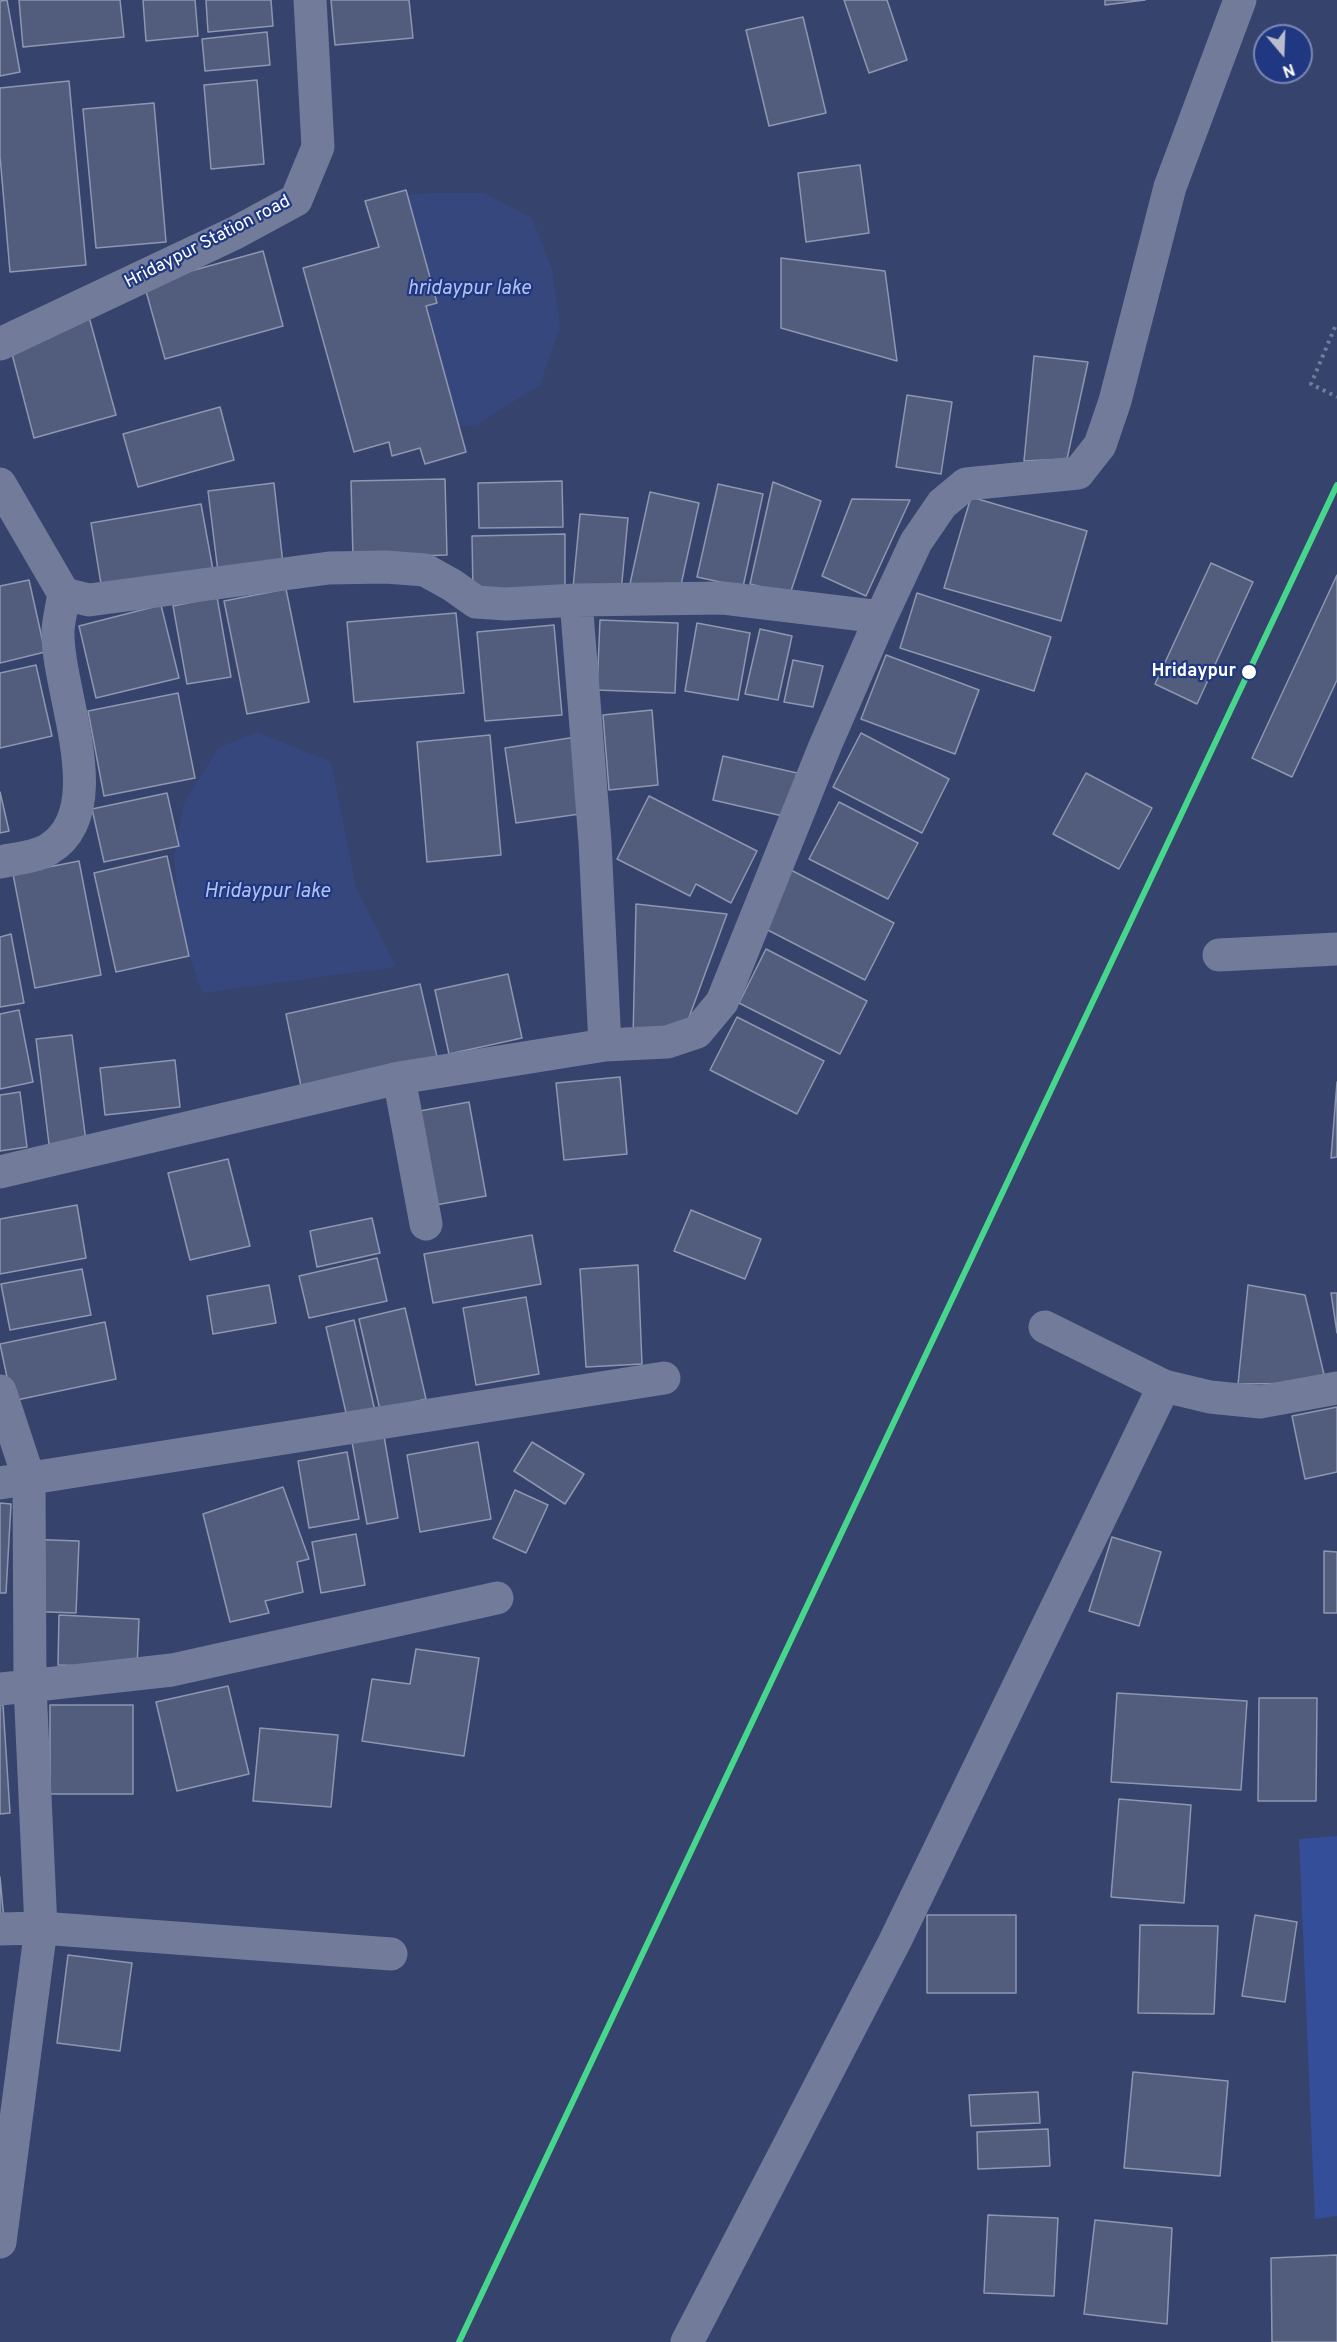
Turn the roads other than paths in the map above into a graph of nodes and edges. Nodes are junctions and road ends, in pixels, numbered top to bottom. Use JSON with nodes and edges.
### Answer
{"nodes":[{"id":1,"x":310,"y":0,"type":"edge"},
{"id":2,"x":1240,"y":0,"type":"edge"},
{"id":3,"x":0,"y":344,"type":"edge"},
{"id":4,"x":0,"y":484,"type":"edge"},
{"id":5,"x":64,"y":594,"type":"junction"},
{"id":6,"x":576,"y":600,"type":"junction"},
{"id":7,"x":881,"y":617,"type":"junction"},
{"id":8,"x":0,"y":862,"type":"edge"},
{"id":9,"x":1337,"y":949,"type":"edge"},
{"id":10,"x":1219,"y":955,"type":"dead end"},
{"id":11,"x":604,"y":1046,"type":"junction"},
{"id":12,"x":399,"y":1078,"type":"junction"},
{"id":13,"x":0,"y":1172,"type":"edge"},
{"id":14,"x":426,"y":1224,"type":"dead end"},
{"id":15,"x":1045,"y":1327,"type":"dead end"},
{"id":16,"x":664,"y":1378,"type":"dead end"},
{"id":17,"x":1164,"y":1386,"type":"junction"},
{"id":18,"x":1337,"y":1388,"type":"edge"},
{"id":19,"x":0,"y":1391,"type":"edge"},
{"id":20,"x":15,"y":1481,"type":"edge"},
{"id":21,"x":497,"y":1598,"type":"dead end"},
{"id":22,"x":15,"y":1687,"type":"edge"},
{"id":23,"x":41,"y":1928,"type":"junction"},
{"id":24,"x":0,"y":1929,"type":"edge"},
{"id":25,"x":391,"y":1954,"type":"dead end"},
{"id":26,"x":0,"y":2242,"type":"edge"},
{"id":27,"x":687,"y":2342,"type":"edge"}],
"edges":[{"from":1,"to":3,"type":"street","name":"Hridaypur Station road"},
{"from":2,"to":7,"type":"street"},
{"from":4,"to":5,"type":"street"},
{"from":5,"to":6,"type":"street"},
{"from":5,"to":8,"type":"street"},
{"from":6,"to":7,"type":"street"},
{"from":6,"to":11,"type":"street"},
{"from":7,"to":11,"type":"street"},
{"from":9,"to":10,"type":"street"},
{"from":11,"to":12,"type":"street"},
{"from":12,"to":13,"type":"street"},
{"from":12,"to":14,"type":"street"},
{"from":15,"to":17,"type":"street"},
{"from":16,"to":20,"type":"street"},
{"from":17,"to":18,"type":"street"},
{"from":17,"to":27,"type":"street"},
{"from":19,"to":20,"type":"street"},
{"from":20,"to":22,"type":"street"},
{"from":21,"to":22,"type":"street"},
{"from":22,"to":23,"type":"street"},
{"from":23,"to":24,"type":"street"},
{"from":23,"to":25,"type":"street"},
{"from":23,"to":26,"type":"street"}]}
